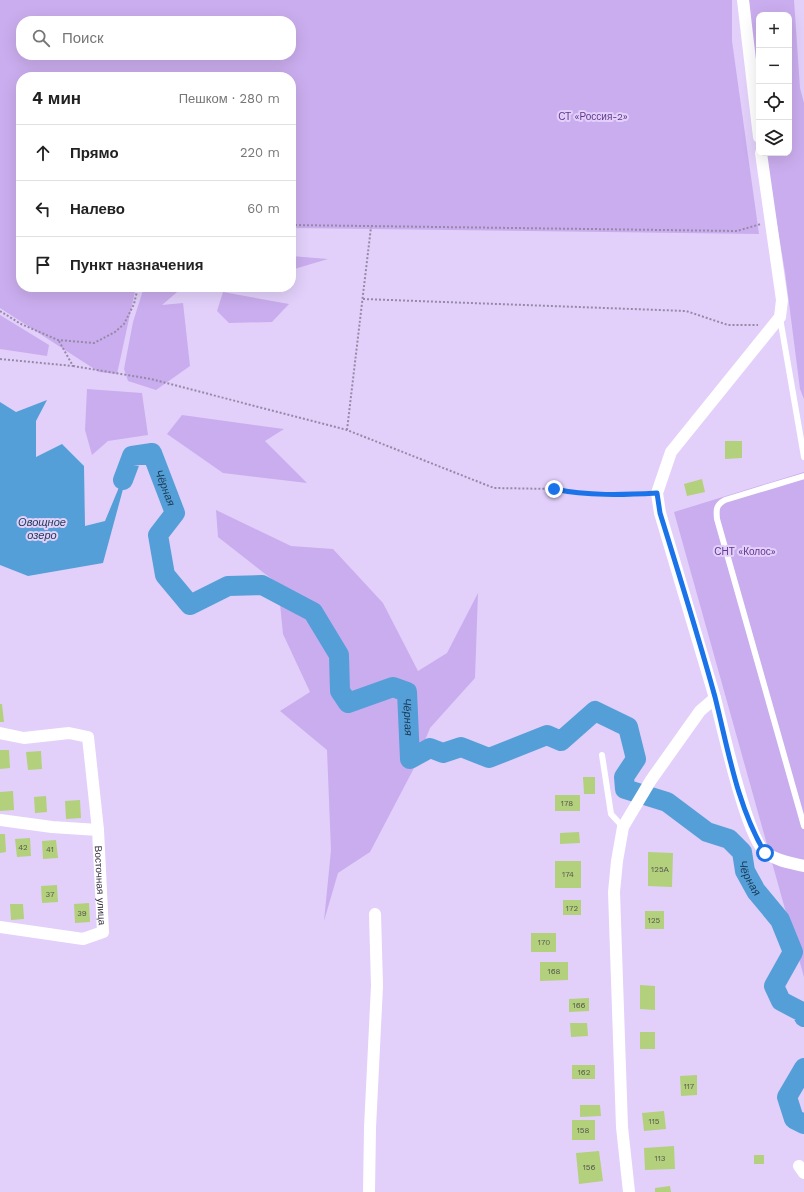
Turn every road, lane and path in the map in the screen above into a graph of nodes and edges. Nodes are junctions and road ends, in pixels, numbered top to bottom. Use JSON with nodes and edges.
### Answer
{"nodes":[{"id":1,"x":743,"y":0,"type":"edge"},
{"id":2,"x":757,"y":120,"type":"edge"},
{"id":3,"x":761,"y":156,"type":"edge"},
{"id":4,"x":770,"y":221,"type":"junction"},
{"id":5,"x":296,"y":225,"type":"edge"},
{"id":6,"x":371,"y":227,"type":"junction"},
{"id":7,"x":137,"y":292,"type":"edge"},
{"id":8,"x":363,"y":299,"type":"junction"},
{"id":9,"x":0,"y":311,"type":"edge"},
{"id":10,"x":777,"y":320,"type":"junction"},
{"id":11,"x":58,"y":340,"type":"junction"},
{"id":12,"x":0,"y":359,"type":"edge"},
{"id":13,"x":73,"y":366,"type":"junction"},
{"id":14,"x":347,"y":430,"type":"junction"},
{"id":15,"x":804,"y":458,"type":"edge"},
{"id":16,"x":804,"y":476,"type":"edge"},
{"id":17,"x":657,"y":493,"type":"junction"},
{"id":18,"x":715,"y":698,"type":"junction"},
{"id":19,"x":0,"y":733,"type":"edge"},
{"id":20,"x":602,"y":756,"type":"dead end"},
{"id":21,"x":0,"y":820,"type":"edge"},
{"id":22,"x":804,"y":826,"type":"edge"},
{"id":23,"x":623,"y":827,"type":"junction"},
{"id":24,"x":98,"y":830,"type":"junction"},
{"id":25,"x":804,"y":866,"type":"edge"},
{"id":26,"x":376,"y":914,"type":"dead end"},
{"id":27,"x":0,"y":927,"type":"edge"},
{"id":28,"x":369,"y":1192,"type":"edge"},
{"id":29,"x":629,"y":1192,"type":"edge"}],
"edges":[{"from":1,"to":2,"type":"street"},
{"from":3,"to":4,"type":"street"},
{"from":4,"to":6,"type":"path"},
{"from":4,"to":10,"type":"street"},
{"from":5,"to":6,"type":"path"},
{"from":6,"to":8,"type":"path"},
{"from":7,"to":11,"type":"path"},
{"from":8,"to":10,"type":"path"},
{"from":8,"to":14,"type":"path"},
{"from":9,"to":11,"type":"path"},
{"from":10,"to":15,"type":"lane"},
{"from":10,"to":17,"type":"street"},
{"from":11,"to":13,"type":"path"},
{"from":12,"to":13,"type":"path"},
{"from":13,"to":14,"type":"path"},
{"from":14,"to":17,"type":"path"},
{"from":16,"to":22,"type":"lane"},
{"from":17,"to":18,"type":"street"},
{"from":18,"to":23,"type":"street"},
{"from":18,"to":25,"type":"street"},
{"from":19,"to":24,"type":"street","name":"Восточная улица"},
{"from":20,"to":23,"type":"lane"},
{"from":21,"to":24,"type":"street"},
{"from":23,"to":29,"type":"street"},
{"from":24,"to":27,"type":"street","name":"Восточная улица"},
{"from":26,"to":28,"type":"street"}]}
